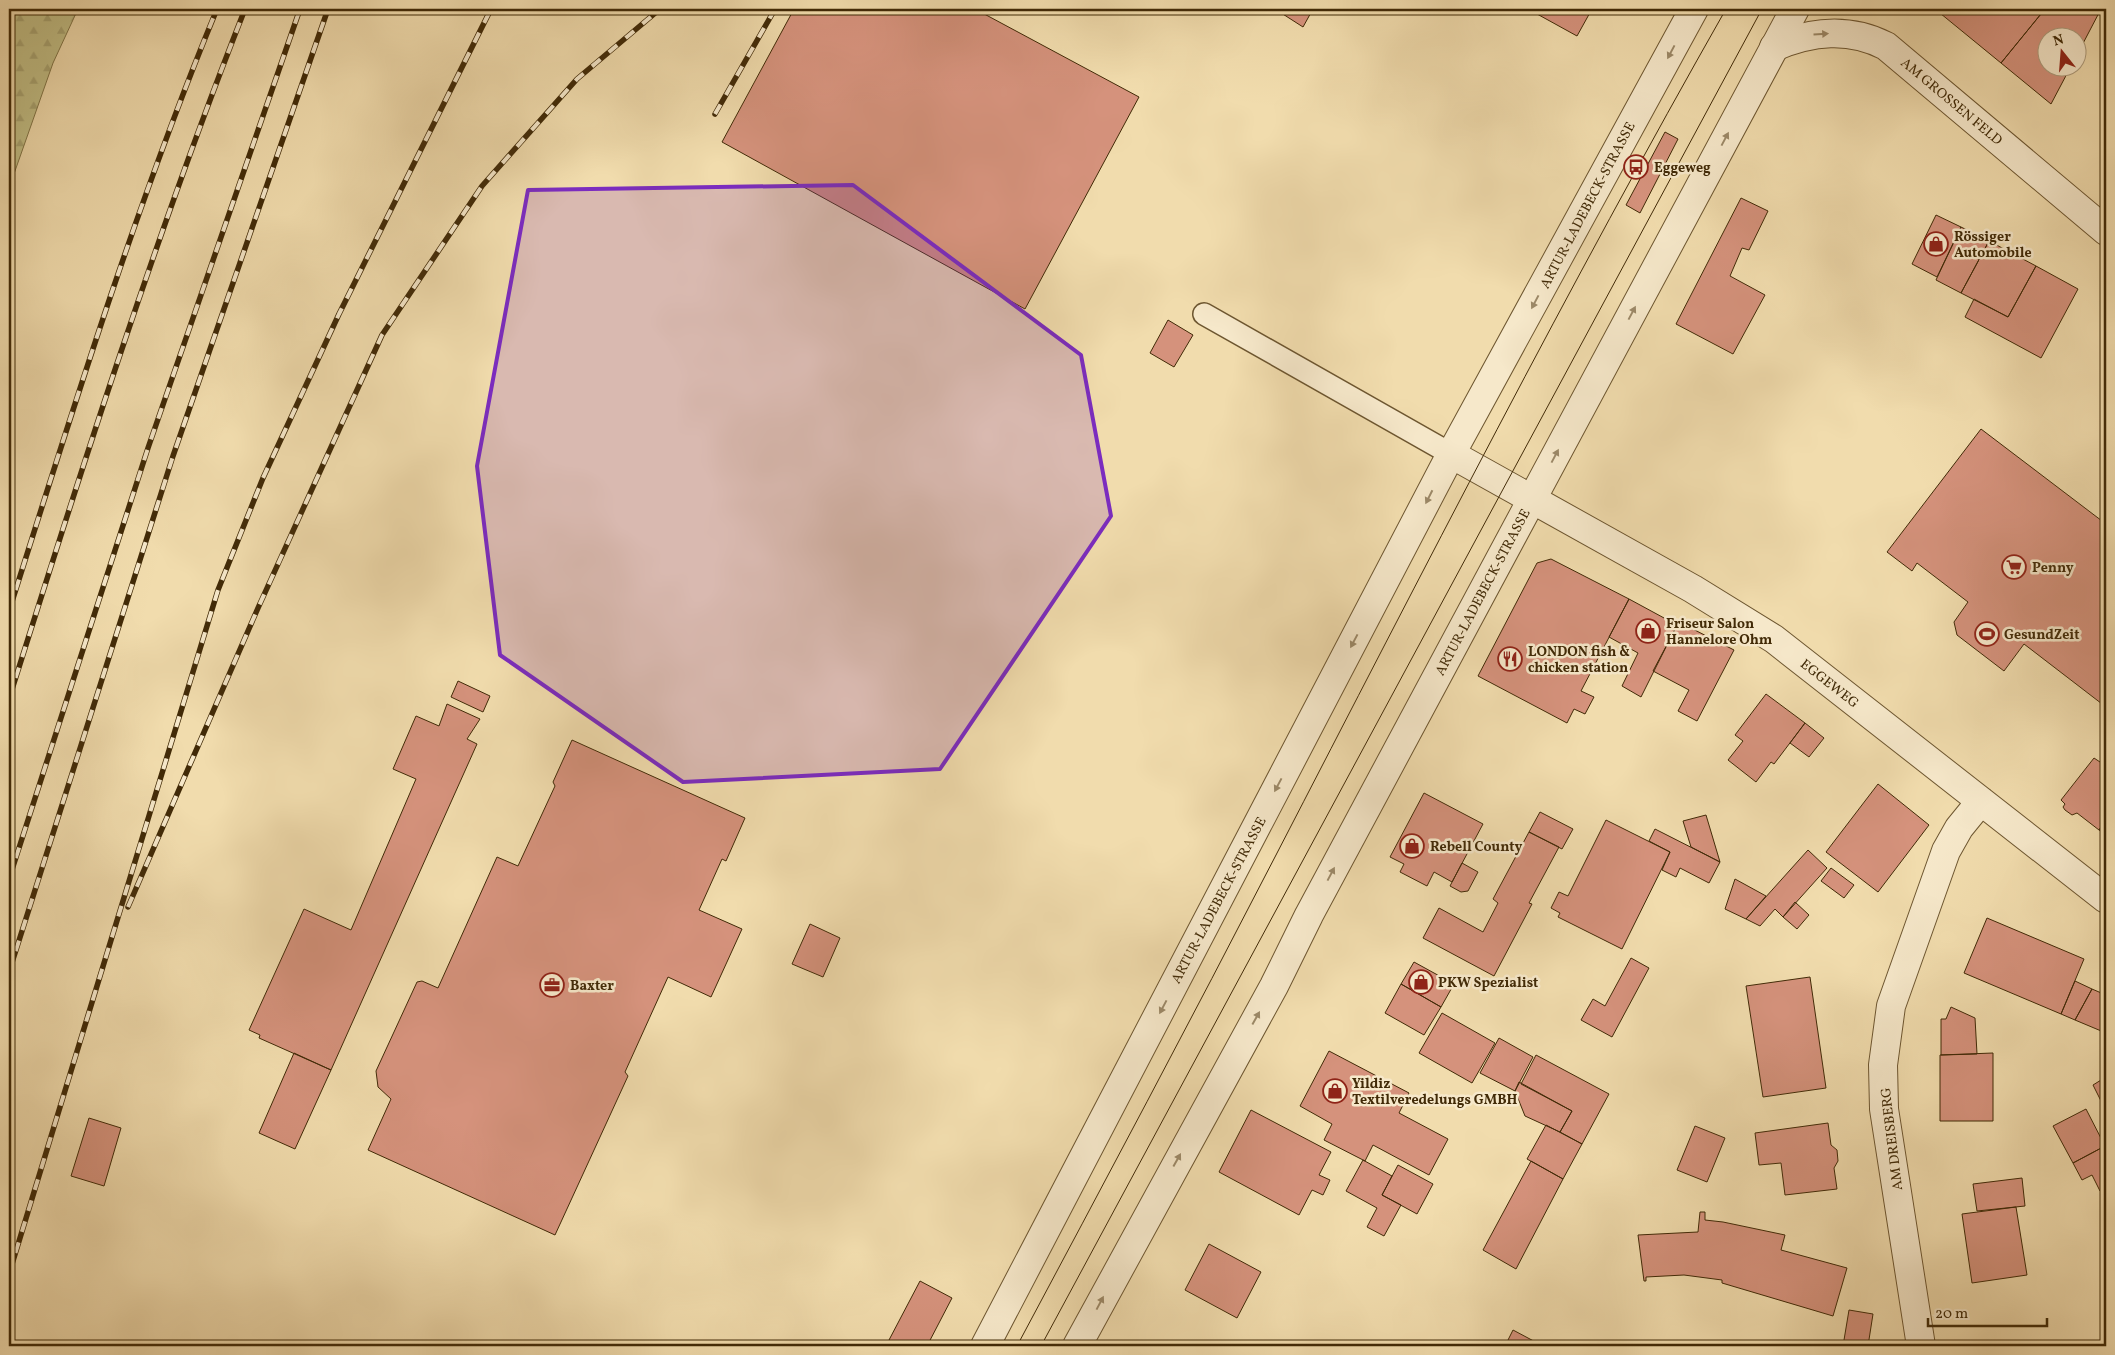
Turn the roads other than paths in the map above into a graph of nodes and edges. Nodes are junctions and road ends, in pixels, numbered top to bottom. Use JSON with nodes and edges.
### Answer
{"nodes":[{"id":1,"x":1694,"y":9,"type":"edge"},
{"id":2,"x":1795,"y":9,"type":"edge"},
{"id":3,"x":1774,"y":47,"type":"junction"},
{"id":4,"x":2106,"y":231,"type":"edge"},
{"id":5,"x":1204,"y":314,"type":"dead end"},
{"id":6,"x":1451,"y":454,"type":"junction"},
{"id":7,"x":1532,"y":499,"type":"junction"},
{"id":8,"x":1981,"y":801,"type":"junction"},
{"id":9,"x":2106,"y":899,"type":"edge"},
{"id":10,"x":985,"y":1346,"type":"edge"},
{"id":11,"x":1077,"y":1346,"type":"edge"},
{"id":12,"x":1921,"y":1346,"type":"edge"}],
"edges":[{"from":1,"to":6,"type":"street","name":"ARTUR-LADEBECK-STRASSE","one_way":true},
{"from":2,"to":3,"type":"street","name":"ARTUR-LADEBECK-STRASSE"},
{"from":3,"to":4,"type":"street","name":"AM GROSSEN FELD","one_way":true},
{"from":7,"to":3,"type":"street","name":"ARTUR-LADEBECK-STRASSE","one_way":true},
{"from":5,"to":6,"type":"lane"},
{"from":6,"to":7,"type":"street","name":"ARTUR-LADEBECK-STRASSE"},
{"from":6,"to":10,"type":"street","name":"ARTUR-LADEBECK-STRASSE","one_way":true},
{"from":7,"to":8,"type":"street","name":"EGGEWEG"},
{"from":11,"to":7,"type":"street","name":"ARTUR-LADEBECK-STRASSE","one_way":true},
{"from":8,"to":9,"type":"street","name":"EGGEWEG"},
{"from":8,"to":12,"type":"street","name":"AM DREISBERG"}]}
